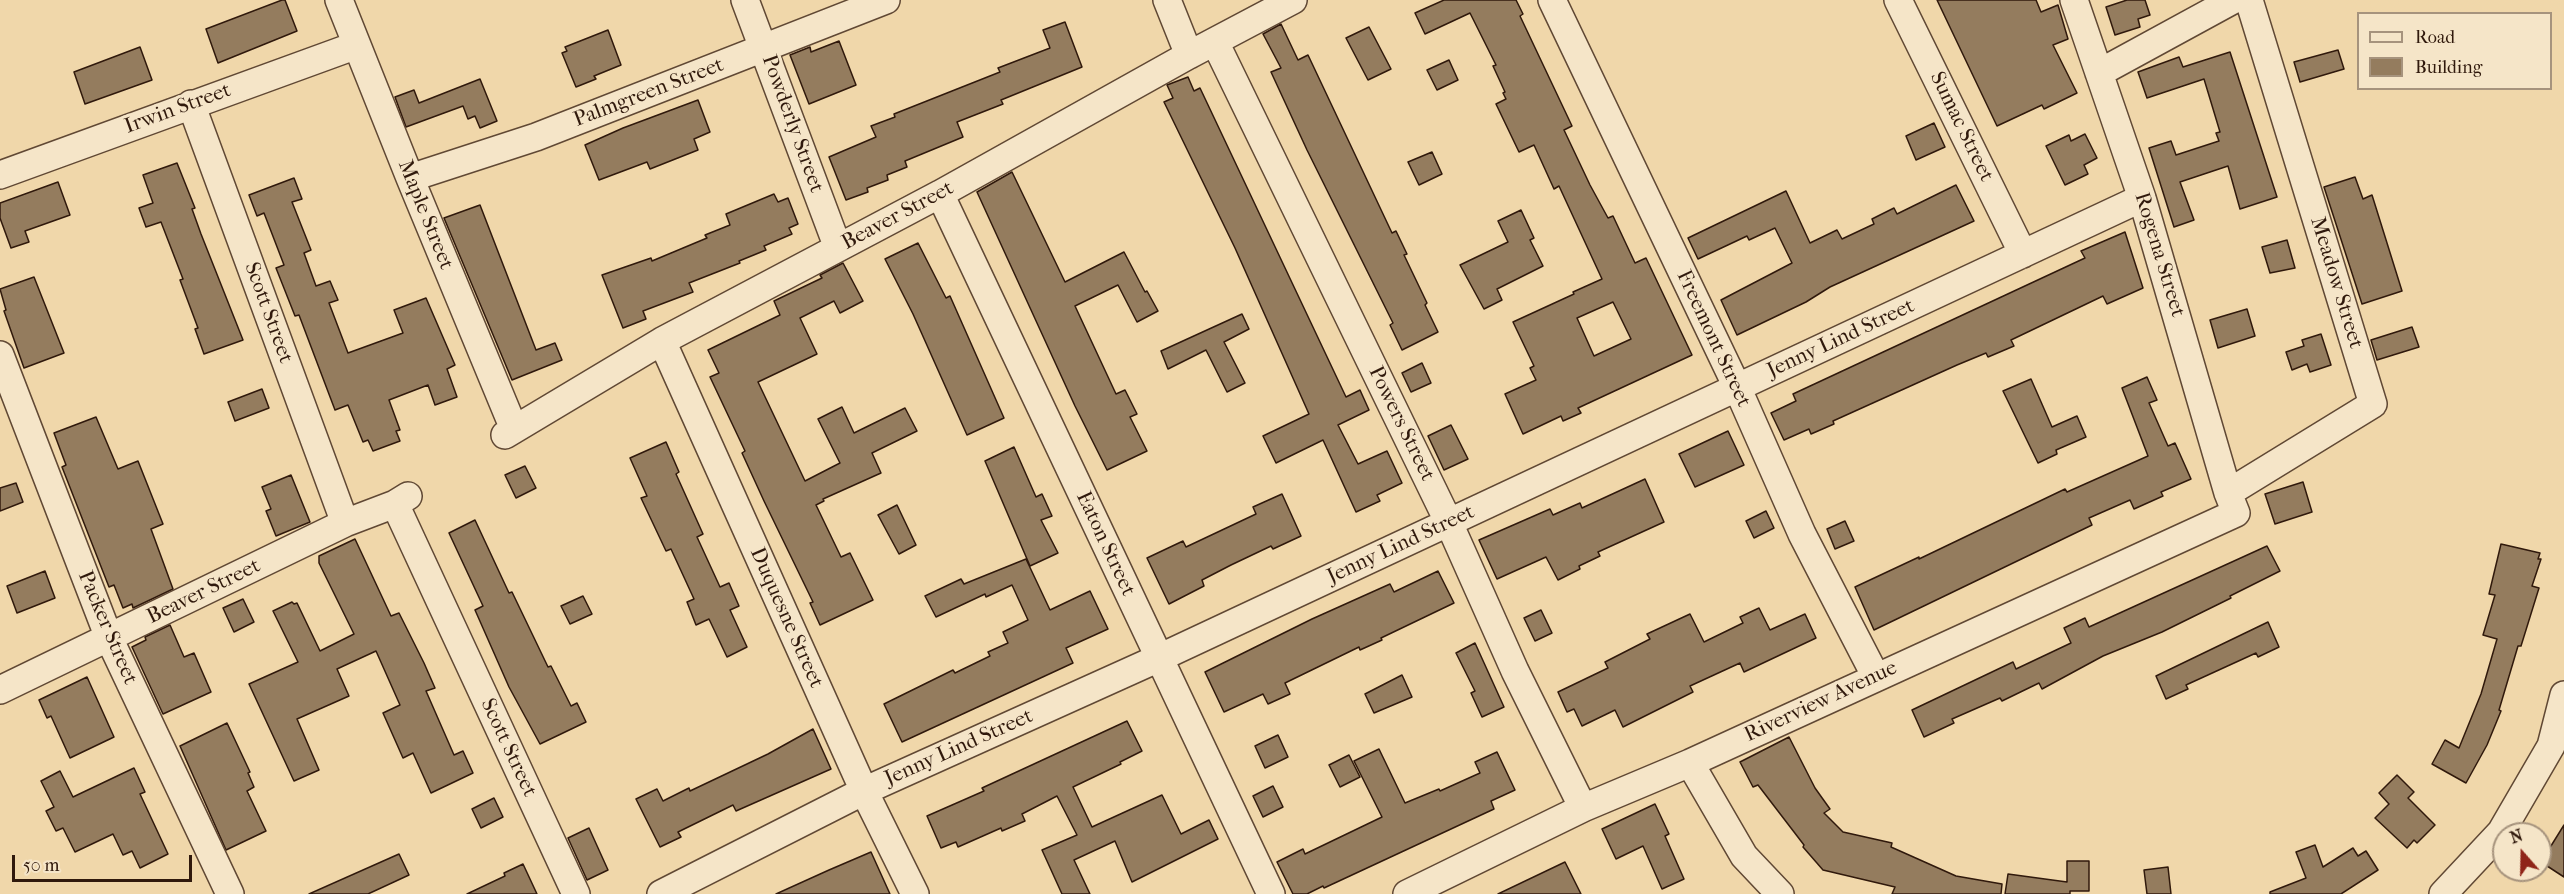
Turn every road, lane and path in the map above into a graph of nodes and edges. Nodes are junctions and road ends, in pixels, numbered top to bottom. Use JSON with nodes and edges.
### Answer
{"nodes":[{"id":1,"x":339,"y":0,"type":"edge"},
{"id":2,"x":746,"y":0,"type":"edge"},
{"id":3,"x":886,"y":0,"type":"edge"},
{"id":4,"x":1167,"y":0,"type":"edge"},
{"id":5,"x":1293,"y":0,"type":"edge"},
{"id":6,"x":1552,"y":0,"type":"edge"},
{"id":7,"x":1898,"y":0,"type":"edge"},
{"id":8,"x":2074,"y":0,"type":"edge"},
{"id":9,"x":2233,"y":0,"type":"edge"},
{"id":10,"x":2249,"y":0,"type":"edge"},
{"id":11,"x":1215,"y":42,"type":"junction"},
{"id":12,"x":357,"y":45,"type":"junction"},
{"id":13,"x":764,"y":48,"type":"junction"},
{"id":14,"x":1188,"y":55,"type":"junction"},
{"id":15,"x":2099,"y":73,"type":"junction"},
{"id":16,"x":191,"y":104,"type":"junction"},
{"id":17,"x":0,"y":175,"type":"edge"},
{"id":18,"x":410,"y":178,"type":"junction"},
{"id":19,"x":940,"y":194,"type":"junction"},
{"id":20,"x":2142,"y":198,"type":"junction"},
{"id":21,"x":838,"y":248,"type":"junction"},
{"id":22,"x":2023,"y":254,"type":"junction"},
{"id":23,"x":662,"y":341,"type":"junction"},
{"id":24,"x":0,"y":355,"type":"edge"},
{"id":25,"x":1737,"y":387,"type":"junction"},
{"id":26,"x":510,"y":432,"type":"joint"},
{"id":27,"x":401,"y":500,"type":"joint"},
{"id":28,"x":2232,"y":503,"type":"junction"},
{"id":29,"x":345,"y":523,"type":"junction"},
{"id":30,"x":1449,"y":523,"type":"junction"},
{"id":31,"x":109,"y":638,"type":"junction"},
{"id":32,"x":1159,"y":658,"type":"junction"},
{"id":33,"x":1876,"y":677,"type":"junction"},
{"id":34,"x":0,"y":690,"type":"edge"},
{"id":35,"x":2564,"y":695,"type":"edge"},
{"id":36,"x":1690,"y":762,"type":"junction"},
{"id":37,"x":864,"y":791,"type":"junction"},
{"id":38,"x":1583,"y":808,"type":"junction"},
{"id":39,"x":230,"y":894,"type":"edge"},
{"id":40,"x":576,"y":894,"type":"edge"},
{"id":41,"x":661,"y":894,"type":"edge"},
{"id":42,"x":915,"y":894,"type":"edge"},
{"id":43,"x":1270,"y":894,"type":"edge"},
{"id":44,"x":1407,"y":894,"type":"edge"},
{"id":45,"x":1780,"y":894,"type":"edge"},
{"id":46,"x":2443,"y":894,"type":"edge"}],
"edges":[{"from":1,"to":12,"type":"street","name":"Maple Street"},
{"from":2,"to":13,"type":"street","name":"Powderly Street"},
{"from":3,"to":13,"type":"street","name":"Palmgreen Street"},
{"from":4,"to":14,"type":"street"},
{"from":5,"to":11,"type":"street","name":"Beaver Street"},
{"from":6,"to":25,"type":"street","name":"Freemont Street"},
{"from":7,"to":22,"type":"street","name":"Sumac Street"},
{"from":8,"to":15,"type":"street","name":"Rogena Street"},
{"from":9,"to":15,"type":"street"},
{"from":10,"to":28,"type":"street","name":"Meadow Street"},
{"from":11,"to":14,"type":"street","name":"Beaver Street"},
{"from":11,"to":30,"type":"street","name":"Powers Street"},
{"from":12,"to":16,"type":"street","name":"Irwin Street"},
{"from":12,"to":18,"type":"street","name":"Maple Street"},
{"from":13,"to":18,"type":"street","name":"Palmgreen Street"},
{"from":13,"to":21,"type":"street","name":"Powderly Street"},
{"from":14,"to":19,"type":"street","name":"Beaver Street"},
{"from":15,"to":20,"type":"street","name":"Rogena Street"},
{"from":16,"to":17,"type":"street","name":"Irwin Street"},
{"from":16,"to":29,"type":"street","name":"Scott Street"},
{"from":18,"to":26,"type":"street","name":"Maple Street"},
{"from":19,"to":21,"type":"street","name":"Beaver Street"},
{"from":19,"to":32,"type":"street","name":"Eaton Street"},
{"from":20,"to":22,"type":"street","name":"Jenny Lind Street"},
{"from":20,"to":28,"type":"street","name":"Rogena Street"},
{"from":21,"to":23,"type":"street","name":"Beaver Street"},
{"from":22,"to":25,"type":"street","name":"Jenny Lind Street"},
{"from":23,"to":26,"type":"street","name":"Beaver Street"},
{"from":23,"to":37,"type":"street","name":"Duquesne Street"},
{"from":24,"to":31,"type":"street","name":"Packer Street"},
{"from":25,"to":30,"type":"street","name":"Jenny Lind Street"},
{"from":25,"to":33,"type":"street","name":"Freemont Street"},
{"from":27,"to":29,"type":"street","name":"Beaver Street"},
{"from":27,"to":40,"type":"street","name":"Scott Street"},
{"from":28,"to":33,"type":"street","name":"Riverview Avenue"},
{"from":29,"to":31,"type":"street","name":"Beaver Street"},
{"from":30,"to":32,"type":"street","name":"Jenny Lind Street"},
{"from":30,"to":38,"type":"street","name":"Powers Street"},
{"from":31,"to":34,"type":"street","name":"Beaver Street"},
{"from":31,"to":39,"type":"street","name":"Packer Street"},
{"from":32,"to":37,"type":"street","name":"Jenny Lind Street"},
{"from":32,"to":43,"type":"street","name":"Eaton Street"},
{"from":33,"to":36,"type":"street","name":"Riverview Avenue"},
{"from":35,"to":46,"type":"street"},
{"from":36,"to":38,"type":"street","name":"Riverview Avenue"},
{"from":36,"to":45,"type":"street"},
{"from":37,"to":41,"type":"street","name":"Jenny Lind Street"},
{"from":37,"to":42,"type":"street","name":"Duquesne Street"},
{"from":38,"to":44,"type":"street","name":"Riverview Avenue"}]}
